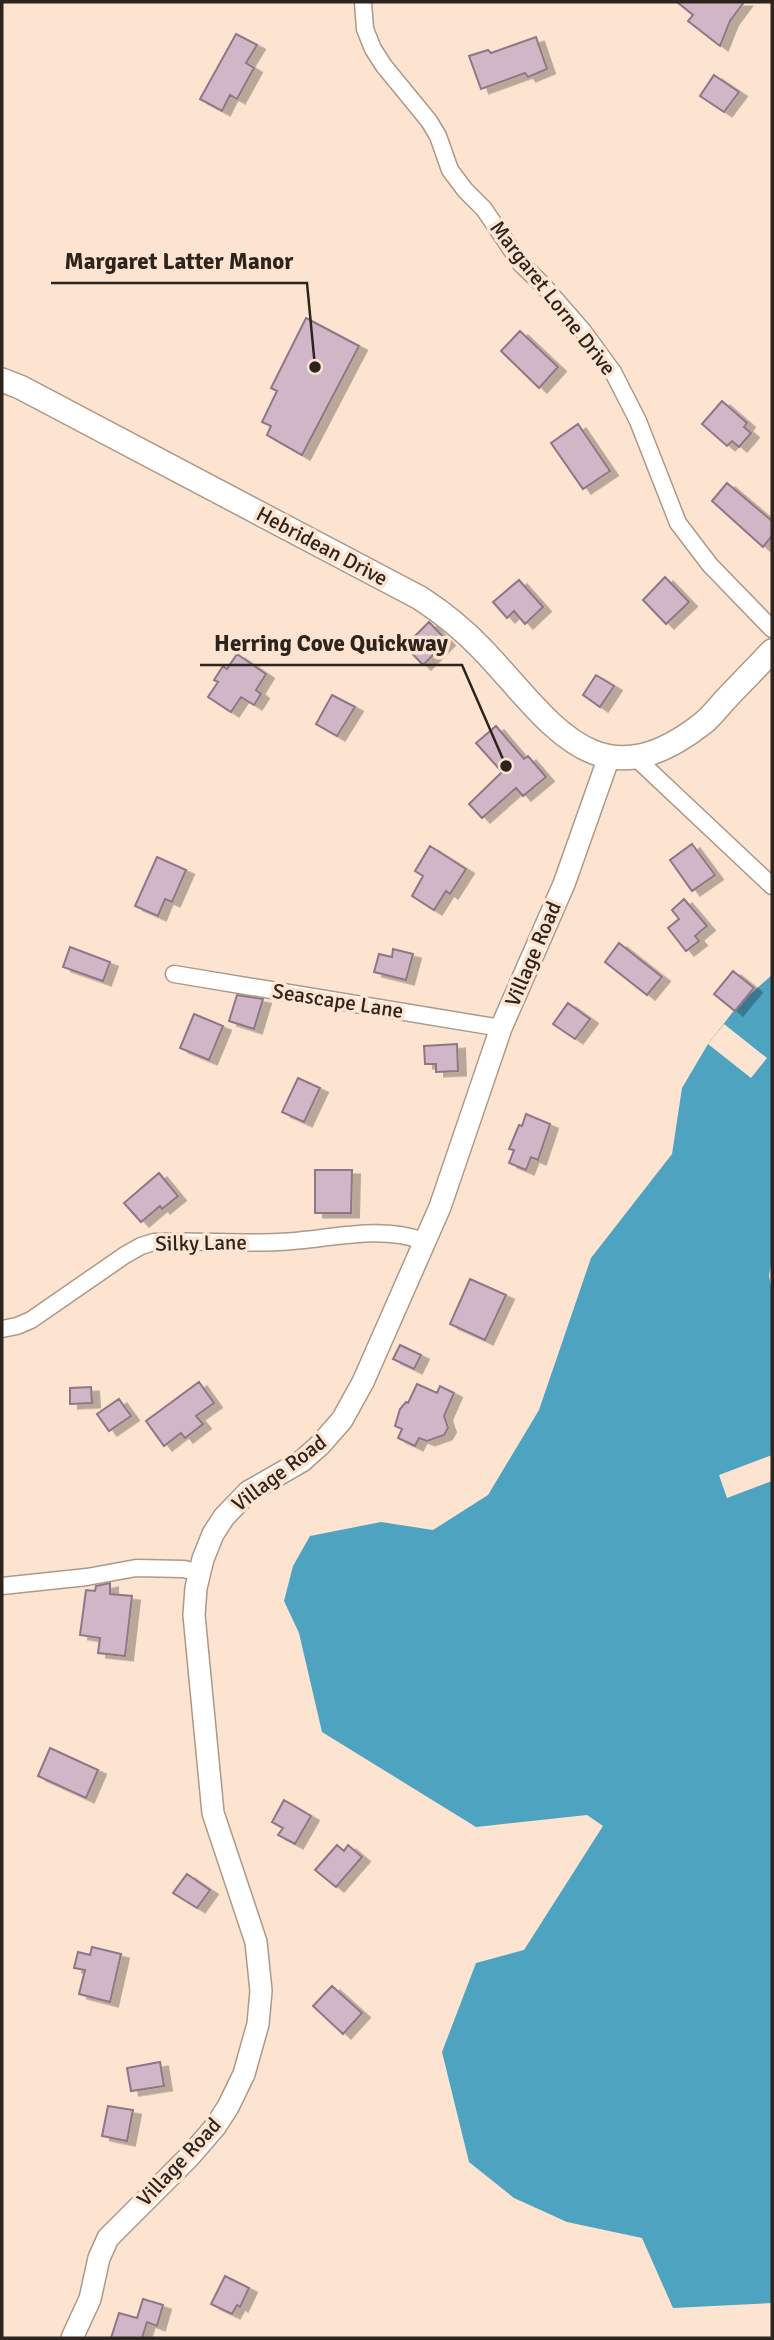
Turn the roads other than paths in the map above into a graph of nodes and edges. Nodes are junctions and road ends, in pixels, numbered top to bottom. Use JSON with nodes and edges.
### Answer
{"nodes":[{"id":1,"x":363,"y":2,"type":"edge"},
{"id":2,"x":2,"y":380,"type":"edge"},
{"id":3,"x":772,"y":629,"type":"edge"},
{"id":4,"x":772,"y":651,"type":"edge"},
{"id":5,"x":608,"y":757,"type":"junction"},
{"id":6,"x":636,"y":758,"type":"junction"},
{"id":7,"x":772,"y":886,"type":"edge"},
{"id":8,"x":174,"y":974,"type":"dead end"},
{"id":9,"x":501,"y":1028,"type":"junction"},
{"id":10,"x":424,"y":1241,"type":"junction"},
{"id":11,"x":2,"y":1329,"type":"edge"},
{"id":12,"x":199,"y":1573,"type":"junction"},
{"id":13,"x":2,"y":1586,"type":"edge"},
{"id":14,"x":72,"y":2338,"type":"edge"}],
"edges":[{"from":1,"to":3,"type":"street","name":"Margaret Lorne Drive"},
{"from":2,"to":5,"type":"main road","name":"Hebridean Drive"},
{"from":4,"to":6,"type":"main road"},
{"from":5,"to":6,"type":"main road","name":"Hebridean Drive"},
{"from":5,"to":9,"type":"street","name":"Village Road"},
{"from":6,"to":7,"type":"street"},
{"from":8,"to":9,"type":"street","name":"Seascape Lane"},
{"from":9,"to":10,"type":"street","name":"Village Road"},
{"from":10,"to":11,"type":"street","name":"Silky Lane"},
{"from":10,"to":12,"type":"street","name":"Village Road"},
{"from":12,"to":13,"type":"street"},
{"from":12,"to":14,"type":"street","name":"Village Road"}]}
